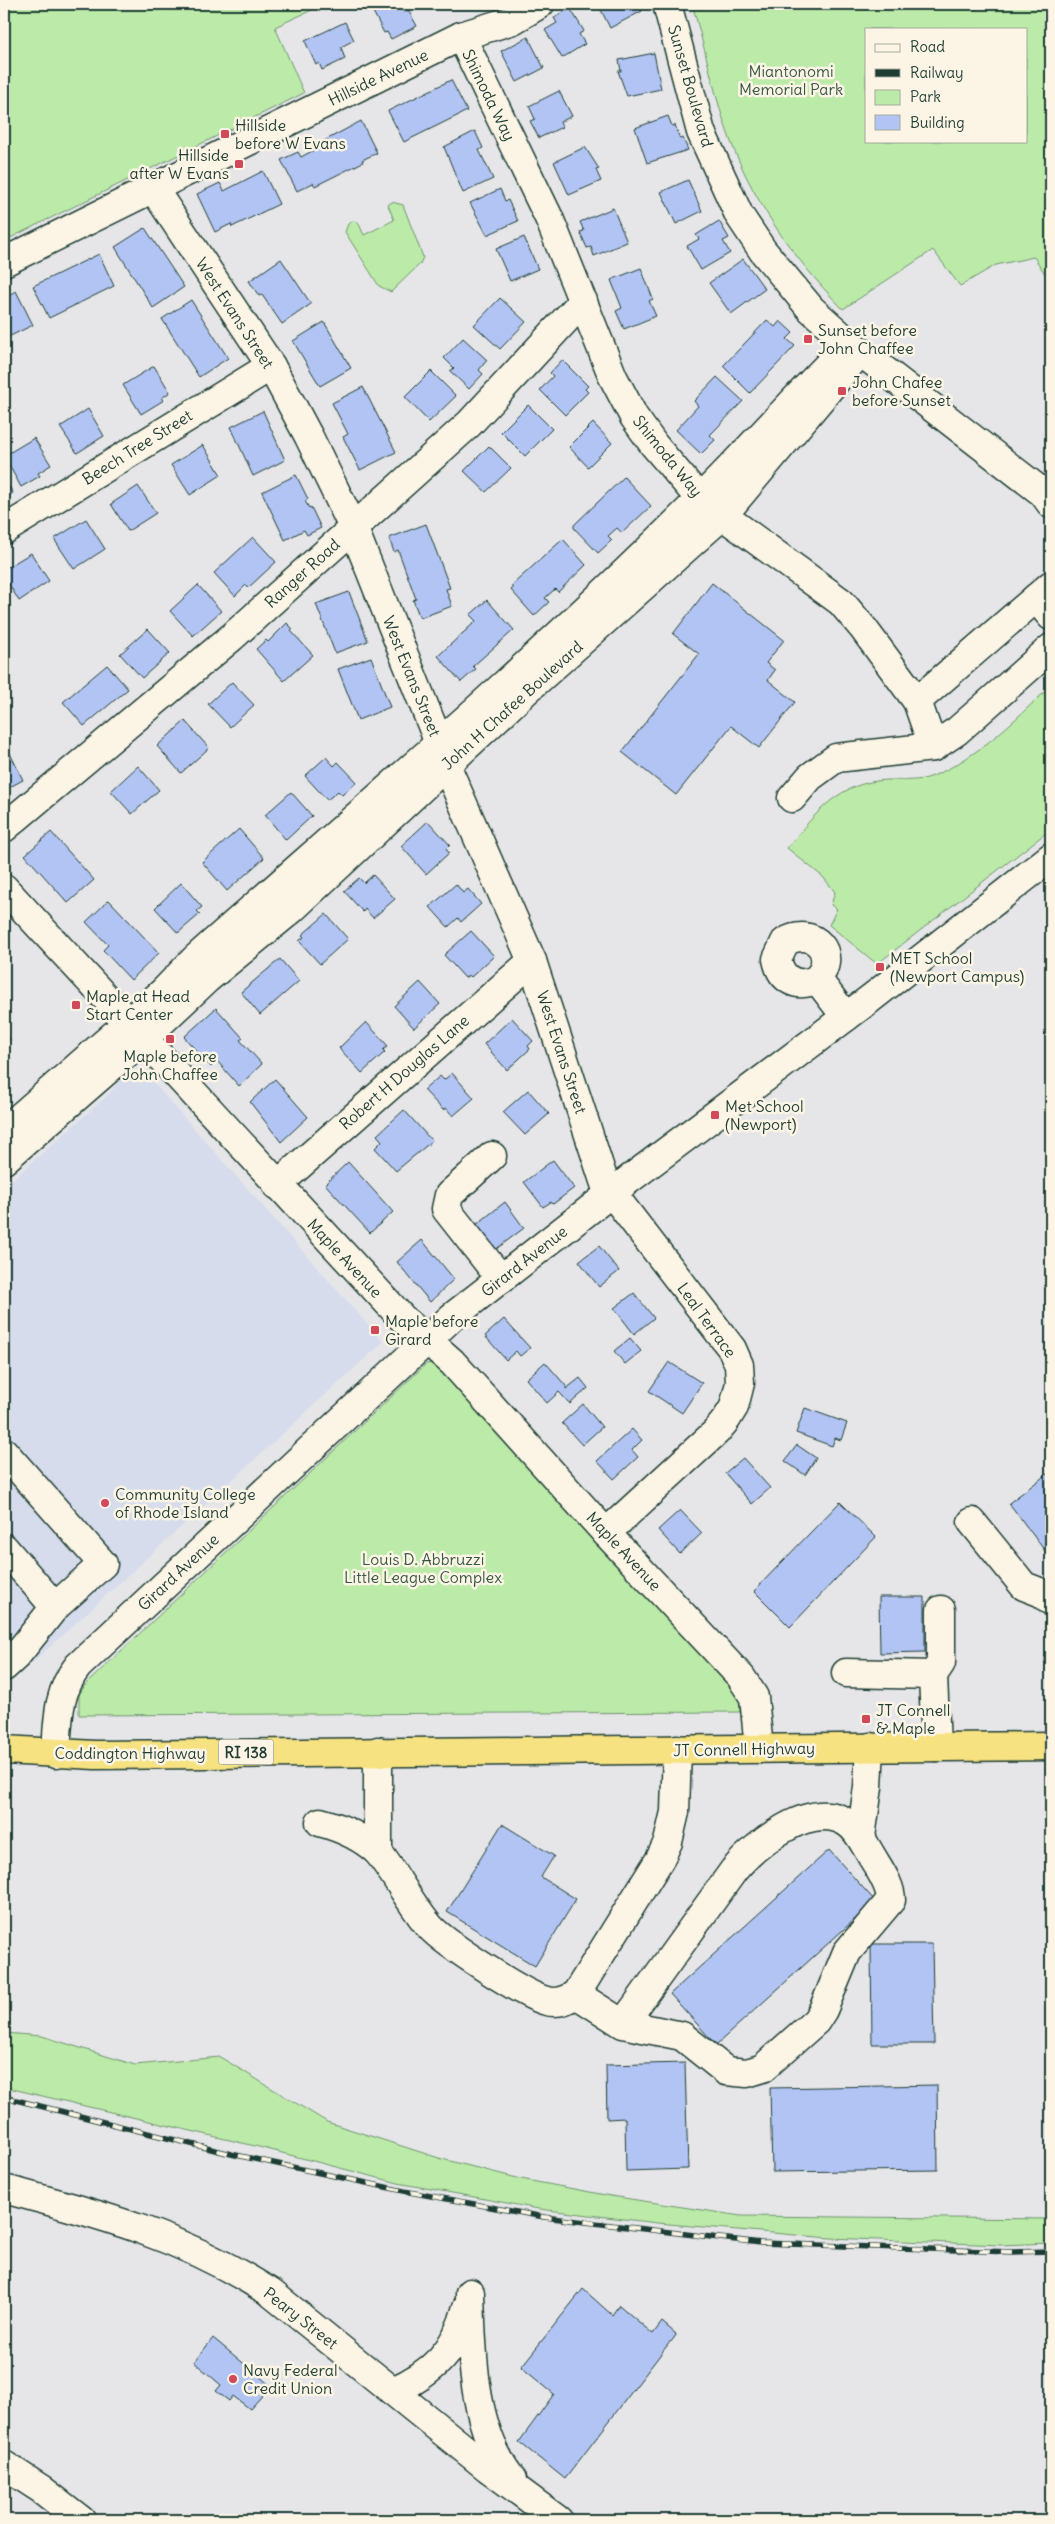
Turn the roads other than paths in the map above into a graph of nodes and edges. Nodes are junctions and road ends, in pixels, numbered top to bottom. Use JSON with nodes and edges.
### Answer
{"nodes":[{"id":1,"x":540,"y":4,"type":"edge"},
{"id":2,"x":667,"y":4,"type":"edge"},
{"id":3,"x":461,"y":36,"type":"junction"},
{"id":4,"x":153,"y":188,"type":"junction"},
{"id":5,"x":4,"y":262,"type":"edge"},
{"id":6,"x":583,"y":301,"type":"junction"},
{"id":7,"x":855,"y":347,"type":"junction"},
{"id":8,"x":271,"y":366,"type":"junction"},
{"id":9,"x":700,"y":499,"type":"junction"},
{"id":10,"x":1051,"y":504,"type":"edge"},
{"id":11,"x":724,"y":514,"type":"junction"},
{"id":12,"x":352,"y":527,"type":"junction"},
{"id":13,"x":4,"y":530,"type":"edge"},
{"id":14,"x":1046,"y":600,"type":"edge"},
{"id":15,"x":1051,"y":648,"type":"edge"},
{"id":16,"x":917,"y":701,"type":"junction"},
{"id":17,"x":933,"y":748,"type":"junction"},
{"id":18,"x":443,"y":754,"type":"junction"},
{"id":19,"x":792,"y":798,"type":"dead end"},
{"id":20,"x":4,"y":828,"type":"edge"},
{"id":21,"x":1051,"y":857,"type":"edge"},
{"id":22,"x":4,"y":888,"type":"edge"},
{"id":23,"x":532,"y":961,"type":"junction"},
{"id":24,"x":817,"y":979,"type":"dead end"},
{"id":25,"x":846,"y":1017,"type":"junction"},
{"id":26,"x":136,"y":1031,"type":"junction"},
{"id":27,"x":4,"y":1132,"type":"edge"},
{"id":28,"x":492,"y":1156,"type":"dead end"},
{"id":29,"x":4,"y":1160,"type":"edge"},
{"id":30,"x":277,"y":1185,"type":"junction"},
{"id":31,"x":611,"y":1194,"type":"junction"},
{"id":32,"x":500,"y":1279,"type":"junction"},
{"id":33,"x":426,"y":1340,"type":"junction"},
{"id":34,"x":4,"y":1452,"type":"edge"},
{"id":35,"x":972,"y":1522,"type":"dead end"},
{"id":36,"x":606,"y":1533,"type":"junction"},
{"id":37,"x":4,"y":1548,"type":"edge"},
{"id":38,"x":1051,"y":1601,"type":"edge"},
{"id":39,"x":55,"y":1607,"type":"junction"},
{"id":40,"x":941,"y":1610,"type":"dead end"},
{"id":41,"x":4,"y":1667,"type":"edge"},
{"id":42,"x":846,"y":1673,"type":"dead end"},
{"id":43,"x":933,"y":1675,"type":"junction"},
{"id":44,"x":1051,"y":1746,"type":"edge"},
{"id":45,"x":870,"y":1747,"type":"junction"},
{"id":46,"x":936,"y":1747,"type":"junction"},
{"id":47,"x":759,"y":1748,"type":"junction"},
{"id":48,"x":4,"y":1750,"type":"edge"},
{"id":49,"x":677,"y":1750,"type":"junction"},
{"id":50,"x":378,"y":1751,"type":"junction"},
{"id":51,"x":436,"y":1751,"type":"joint"},
{"id":52,"x":56,"y":1754,"type":"junction"},
{"id":53,"x":320,"y":1822,"type":"dead end"},
{"id":54,"x":861,"y":1837,"type":"junction"},
{"id":55,"x":378,"y":1852,"type":"junction"},
{"id":56,"x":576,"y":1994,"type":"junction"},
{"id":57,"x":623,"y":2024,"type":"junction"},
{"id":58,"x":4,"y":2189,"type":"edge"},
{"id":59,"x":393,"y":2391,"type":"junction"},
{"id":60,"x":4,"y":2465,"type":"edge"},
{"id":61,"x":524,"y":2494,"type":"junction"},
{"id":62,"x":81,"y":2520,"type":"edge"},
{"id":63,"x":558,"y":2520,"type":"edge"}],
"edges":[{"from":1,"to":3,"type":"street","name":"Hillside Avenue"},
{"from":2,"to":7,"type":"street","name":"Sunset Boulevard"},
{"from":3,"to":4,"type":"street","name":"Hillside Avenue"},
{"from":3,"to":6,"type":"street","name":"Shimoda Way"},
{"from":4,"to":5,"type":"street","name":"Hillside Avenue"},
{"from":4,"to":8,"type":"street","name":"West Evans Street"},
{"from":6,"to":9,"type":"street","name":"Shimoda Way"},
{"from":6,"to":12,"type":"street","name":"Ranger Road"},
{"from":7,"to":9,"type":"street","name":"John H Chafee Boulevard"},
{"from":7,"to":10,"type":"street","name":"Sunset Boulevard"},
{"from":7,"to":11,"type":"street","name":"John H Chafee Boulevard"},
{"from":8,"to":12,"type":"street","name":"West Evans Street"},
{"from":8,"to":13,"type":"street","name":"Beech Tree Street"},
{"from":9,"to":11,"type":"street","name":"Shimoda Way"},
{"from":9,"to":18,"type":"street","name":"John H Chafee Boulevard"},
{"from":11,"to":16,"type":"street","name":"Shimoda Way"},
{"from":11,"to":18,"type":"street","name":"John H Chafee Boulevard"},
{"from":12,"to":18,"type":"street","name":"West Evans Street"},
{"from":12,"to":20,"type":"street","name":"Ranger Road"},
{"from":14,"to":16,"type":"street"},
{"from":15,"to":17,"type":"street"},
{"from":16,"to":17,"type":"street","name":"Shimoda Way"},
{"from":17,"to":19,"type":"street"},
{"from":18,"to":23,"type":"street","name":"West Evans Street"},
{"from":18,"to":26,"type":"street","name":"John H Chafee Boulevard"},
{"from":21,"to":25,"type":"street","name":"Girard Avenue"},
{"from":22,"to":26,"type":"street","name":"Maple Avenue"},
{"from":23,"to":30,"type":"street","name":"Robert H Douglas Lane"},
{"from":23,"to":31,"type":"street","name":"West Evans Street"},
{"from":24,"to":25,"type":"street"},
{"from":25,"to":31,"type":"street","name":"Girard Avenue"},
{"from":26,"to":27,"type":"street"},
{"from":26,"to":29,"type":"street"},
{"from":26,"to":30,"type":"street","name":"Maple Avenue"},
{"from":28,"to":32,"type":"street"},
{"from":30,"to":33,"type":"street","name":"Maple Avenue"},
{"from":31,"to":32,"type":"street","name":"Girard Avenue"},
{"from":31,"to":36,"type":"street","name":"Leal Terrace"},
{"from":32,"to":33,"type":"street","name":"Girard Avenue"},
{"from":33,"to":36,"type":"street","name":"Maple Avenue"},
{"from":33,"to":52,"type":"street","name":"Girard Avenue"},
{"from":34,"to":39,"type":"street"},
{"from":35,"to":38,"type":"street"},
{"from":36,"to":47,"type":"street","name":"Maple Avenue"},
{"from":37,"to":39,"type":"street"},
{"from":39,"to":41,"type":"street"},
{"from":40,"to":43,"type":"street"},
{"from":42,"to":43,"type":"street"},
{"from":43,"to":46,"type":"street"},
{"from":44,"to":46,"type":"highway","name":"JT Connell Highway","number":"RI 138"},
{"from":45,"to":46,"type":"highway","name":"JT Connell Highway","number":"RI 138"},
{"from":45,"to":47,"type":"highway","name":"JT Connell Highway","number":"RI 138"},
{"from":45,"to":54,"type":"street"},
{"from":47,"to":49,"type":"highway","name":"JT Connell Highway","number":"RI 138"},
{"from":48,"to":52,"type":"highway","name":"Coddington Highway","number":"RI 138"},
{"from":49,"to":51,"type":"highway","name":"JT Connell Highway","number":"RI 138"},
{"from":49,"to":56,"type":"street"},
{"from":50,"to":51,"type":"highway","name":"Coddington Highway","number":"RI 138"},
{"from":50,"to":52,"type":"highway","name":"Coddington Highway","number":"RI 138"},
{"from":50,"to":55,"type":"street"},
{"from":53,"to":55,"type":"street"},
{"from":54,"to":57,"type":"street"},
{"from":54,"to":57,"type":"street"},
{"from":55,"to":56,"type":"street"},
{"from":56,"to":57,"type":"street"},
{"from":58,"to":59,"type":"street","name":"Peary Street"},
{"from":59,"to":61,"type":"street","name":"Peary Street"},
{"from":59,"to":61,"type":"street"},
{"from":60,"to":62,"type":"street"},
{"from":61,"to":63,"type":"street","name":"Peary Street"}]}
